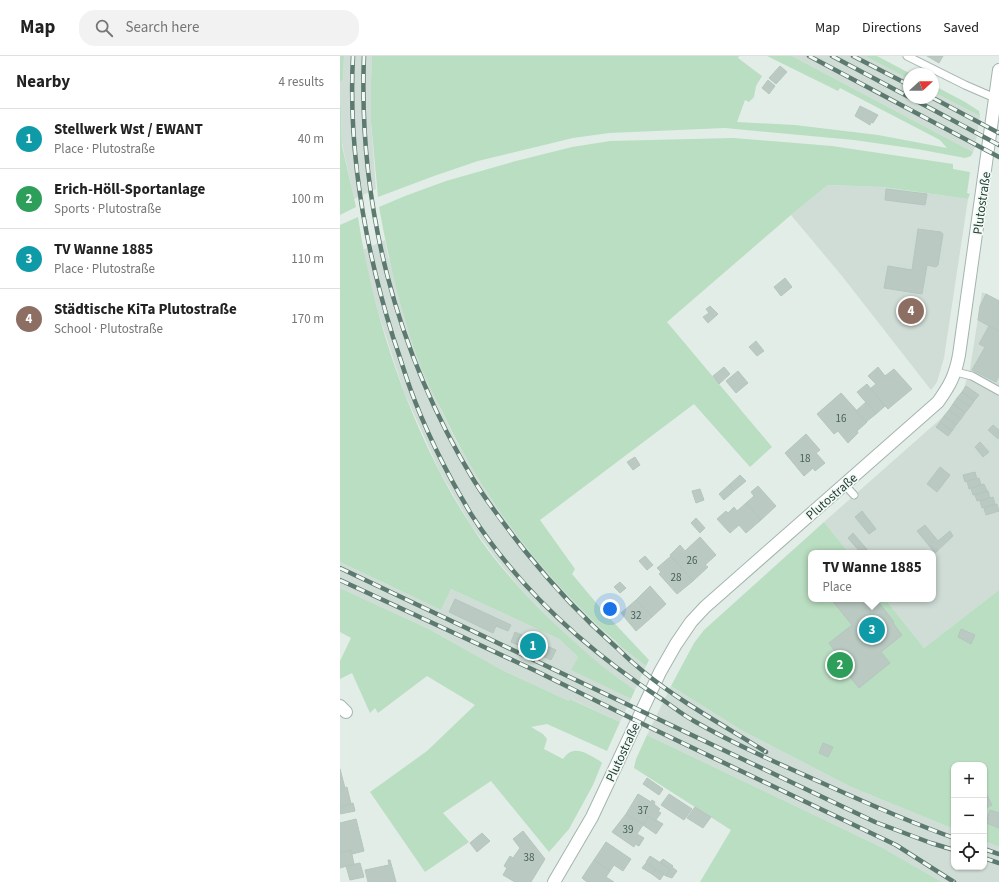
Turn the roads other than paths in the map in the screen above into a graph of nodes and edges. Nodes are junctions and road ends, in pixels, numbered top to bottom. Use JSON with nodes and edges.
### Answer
{"nodes":[{"id":1,"x":907,"y":56,"type":"edge"},
{"id":2,"x":999,"y":70,"type":"edge"},
{"id":3,"x":996,"y":106,"type":"edge"},
{"id":4,"x":956,"y":372,"type":"junction"},
{"id":5,"x":999,"y":391,"type":"edge"},
{"id":6,"x":844,"y":484,"type":"junction"},
{"id":7,"x":854,"y":495,"type":"dead end"},
{"id":8,"x":554,"y":882,"type":"edge"}],
"edges":[{"from":1,"to":3,"type":"lane"},
{"from":2,"to":3,"type":"street","name":"Plutostraße"},
{"from":3,"to":4,"type":"street","name":"Plutostraße"},
{"from":4,"to":5,"type":"lane"},
{"from":4,"to":6,"type":"street","name":"Plutostraße"},
{"from":6,"to":7,"type":"lane"},
{"from":6,"to":8,"type":"street","name":"Plutostraße"}]}
